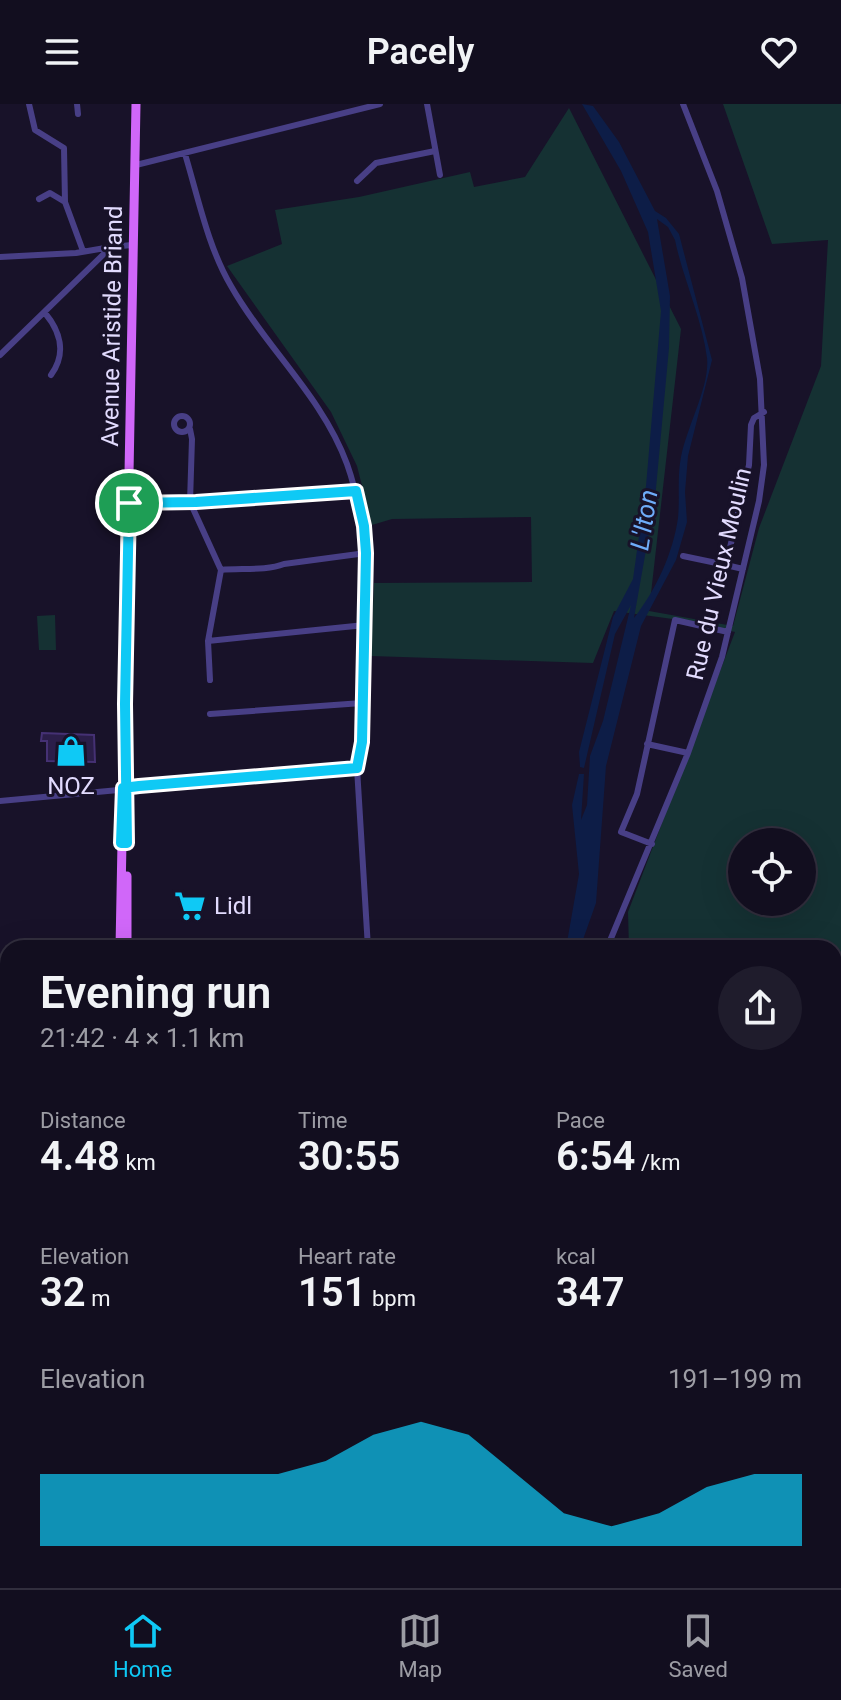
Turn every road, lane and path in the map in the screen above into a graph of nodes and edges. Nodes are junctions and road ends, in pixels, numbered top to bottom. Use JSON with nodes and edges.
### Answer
{"nodes":[{"id":1,"x":29,"y":104,"type":"edge"},
{"id":2,"x":77,"y":104,"type":"edge"},
{"id":3,"x":136,"y":104,"type":"edge"},
{"id":4,"x":380,"y":104,"type":"edge"},
{"id":5,"x":427,"y":104,"type":"edge"},
{"id":6,"x":683,"y":104,"type":"edge"},
{"id":7,"x":78,"y":114,"type":"dead end"},
{"id":8,"x":435,"y":151,"type":"junction"},
{"id":9,"x":185,"y":154,"type":"junction"},
{"id":10,"x":136,"y":165,"type":"junction"},
{"id":11,"x":440,"y":175,"type":"dead end"},
{"id":12,"x":357,"y":181,"type":"dead end"},
{"id":13,"x":39,"y":199,"type":"dead end"},
{"id":14,"x":65,"y":202,"type":"junction"},
{"id":15,"x":132,"y":245,"type":"junction"},
{"id":16,"x":111,"y":247,"type":"junction"},
{"id":17,"x":83,"y":251,"type":"junction"},
{"id":18,"x":0,"y":257,"type":"edge"},
{"id":19,"x":45,"y":313,"type":"junction"},
{"id":20,"x":0,"y":355,"type":"edge"},
{"id":21,"x":51,"y":375,"type":"dead end"},
{"id":22,"x":764,"y":412,"type":"junction"},
{"id":23,"x":190,"y":429,"type":"dead end"},
{"id":24,"x":356,"y":491,"type":"junction"},
{"id":25,"x":190,"y":502,"type":"junction"},
{"id":26,"x":129,"y":503,"type":"junction"},
{"id":27,"x":366,"y":553,"type":"junction"},
{"id":28,"x":683,"y":556,"type":"dead end"},
{"id":29,"x":726,"y":565,"type":"junction"},
{"id":30,"x":743,"y":569,"type":"junction"},
{"id":31,"x":221,"y":570,"type":"junction"},
{"id":32,"x":365,"y":625,"type":"junction"},
{"id":33,"x":728,"y":632,"type":"junction"},
{"id":34,"x":208,"y":641,"type":"junction"},
{"id":35,"x":210,"y":680,"type":"dead end"},
{"id":36,"x":362,"y":703,"type":"junction"},
{"id":37,"x":210,"y":714,"type":"dead end"},
{"id":38,"x":647,"y":744,"type":"junction"},
{"id":39,"x":688,"y":753,"type":"junction"},
{"id":40,"x":357,"y":768,"type":"junction"},
{"id":41,"x":125,"y":788,"type":"junction"},
{"id":42,"x":0,"y":801,"type":"edge"},
{"id":43,"x":124,"y":843,"type":"junction"},
{"id":44,"x":652,"y":844,"type":"junction"},
{"id":45,"x":120,"y":940,"type":"edge"},
{"id":46,"x":127,"y":940,"type":"edge"},
{"id":47,"x":368,"y":940,"type":"edge"},
{"id":48,"x":610,"y":940,"type":"edge"}],
"edges":[{"from":1,"to":14,"type":"street"},
{"from":2,"to":7,"type":"street"},
{"from":3,"to":10,"type":"main road","name":"Avenue Aristide Briand"},
{"from":4,"to":9,"type":"street"},
{"from":5,"to":8,"type":"street"},
{"from":6,"to":22,"type":"street","name":"Rue du Vieux Moulin"},
{"from":8,"to":11,"type":"street"},
{"from":8,"to":12,"type":"street"},
{"from":9,"to":10,"type":"street"},
{"from":9,"to":24,"type":"street"},
{"from":10,"to":15,"type":"main road","name":"Avenue Aristide Briand"},
{"from":13,"to":14,"type":"street"},
{"from":14,"to":17,"type":"street"},
{"from":15,"to":16,"type":"street"},
{"from":15,"to":26,"type":"main road","name":"Avenue Aristide Briand"},
{"from":16,"to":17,"type":"street"},
{"from":16,"to":19,"type":"street"},
{"from":17,"to":18,"type":"street"},
{"from":19,"to":20,"type":"street"},
{"from":19,"to":21,"type":"street"},
{"from":22,"to":29,"type":"street"},
{"from":22,"to":30,"type":"street","name":"Rue du Vieux Moulin"},
{"from":23,"to":25,"type":"street"},
{"from":24,"to":25,"type":"street"},
{"from":24,"to":27,"type":"street"},
{"from":25,"to":26,"type":"street"},
{"from":25,"to":31,"type":"street"},
{"from":26,"to":41,"type":"main road","name":"Avenue Aristide Briand"},
{"from":27,"to":31,"type":"street"},
{"from":27,"to":32,"type":"street"},
{"from":28,"to":29,"type":"street"},
{"from":29,"to":30,"type":"street"},
{"from":30,"to":33,"type":"street","name":"Rue du Vieux Moulin"},
{"from":31,"to":34,"type":"street"},
{"from":32,"to":34,"type":"street"},
{"from":32,"to":36,"type":"street"},
{"from":33,"to":38,"type":"street"},
{"from":33,"to":39,"type":"street","name":"Rue du Vieux Moulin"},
{"from":34,"to":35,"type":"street"},
{"from":36,"to":37,"type":"street"},
{"from":36,"to":40,"type":"street"},
{"from":38,"to":39,"type":"street"},
{"from":38,"to":44,"type":"street"},
{"from":39,"to":44,"type":"street","name":"Rue du Vieux Moulin"},
{"from":40,"to":41,"type":"street"},
{"from":40,"to":47,"type":"street"},
{"from":41,"to":42,"type":"street"},
{"from":41,"to":43,"type":"main road","name":"Avenue Aristide Briand"},
{"from":43,"to":45,"type":"main road","name":"Avenue Aristide Briand"},
{"from":43,"to":46,"type":"main road","name":"Avenue Aristide Briand"},
{"from":44,"to":48,"type":"street","name":"Rue du Vieux Moulin"}]}
